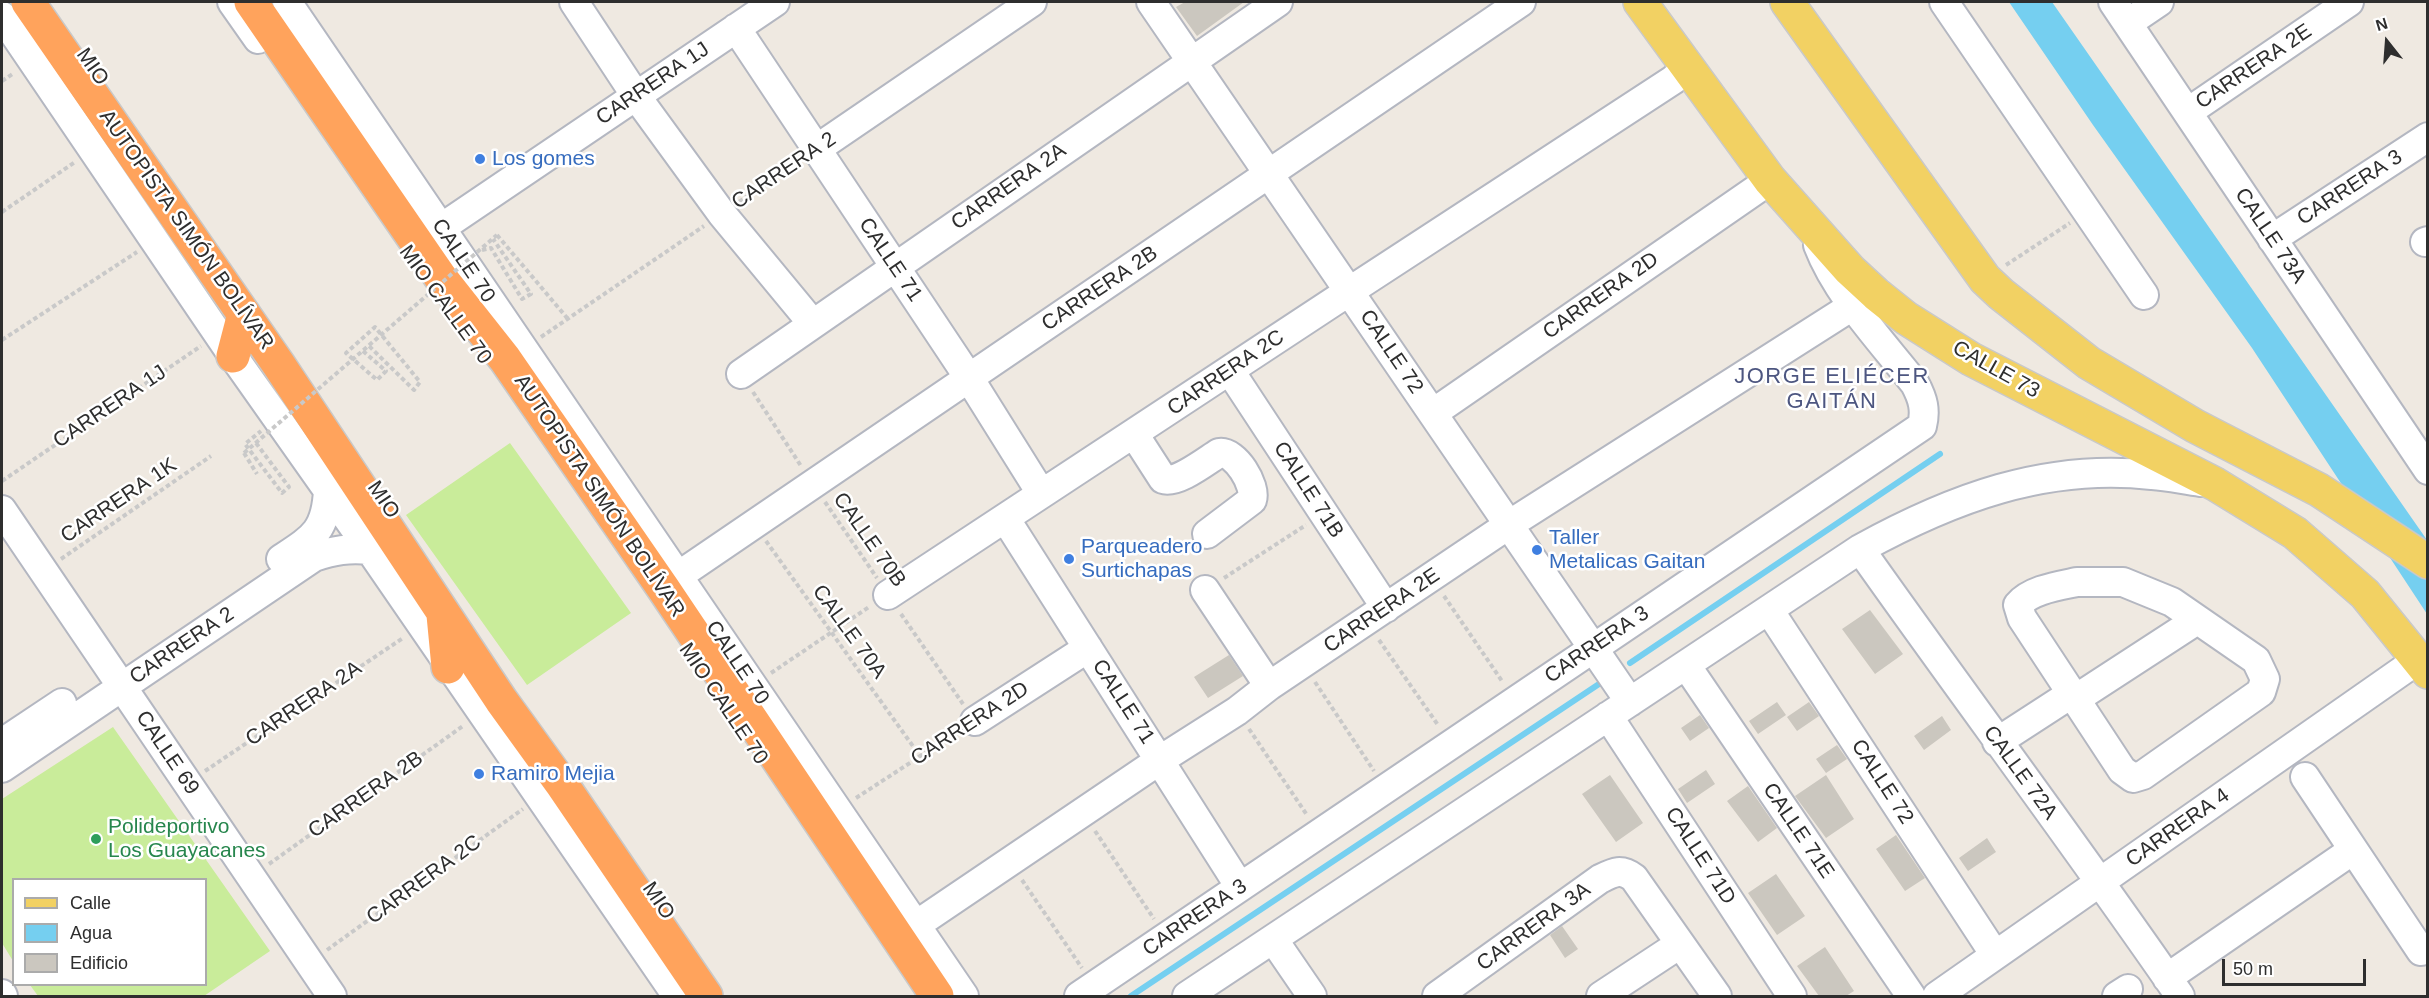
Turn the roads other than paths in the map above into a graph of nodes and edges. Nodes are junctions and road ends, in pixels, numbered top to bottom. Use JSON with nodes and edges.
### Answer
{"nodes":[{"id":1,"x":28,"y":2,"type":"edge"},
{"id":2,"x":45,"y":2,"type":"edge"},
{"id":3,"x":232,"y":2,"type":"edge"},
{"id":4,"x":251,"y":2,"type":"edge"},
{"id":5,"x":286,"y":2,"type":"edge"},
{"id":6,"x":574,"y":2,"type":"edge"},
{"id":7,"x":775,"y":2,"type":"edge"},
{"id":8,"x":1032,"y":2,"type":"edge"},
{"id":9,"x":1151,"y":2,"type":"edge"},
{"id":10,"x":1278,"y":2,"type":"edge"},
{"id":11,"x":1521,"y":2,"type":"edge"},
{"id":12,"x":1640,"y":2,"type":"edge"},
{"id":13,"x":1787,"y":2,"type":"edge"},
{"id":14,"x":1944,"y":2,"type":"edge"},
{"id":15,"x":2159,"y":2,"type":"edge"},
{"id":16,"x":2349,"y":2,"type":"edge"},
{"id":17,"x":2121,"y":12,"type":"edge"},
{"id":18,"x":2,"y":16,"type":"edge"},
{"id":19,"x":736,"y":28,"type":"junction"},
{"id":20,"x":1192,"y":60,"type":"junction"},
{"id":21,"x":1687,"y":68,"type":"junction"},
{"id":22,"x":636,"y":96,"type":"junction"},
{"id":23,"x":2188,"y":112,"type":"junction"},
{"id":24,"x":2427,"y":137,"type":"edge"},
{"id":25,"x":815,"y":150,"type":"junction"},
{"id":26,"x":1269,"y":174,"type":"junction"},
{"id":27,"x":1770,"y":180,"type":"junction"},
{"id":28,"x":1811,"y":226,"type":"junction"},
{"id":29,"x":441,"y":228,"type":"junction"},
{"id":30,"x":2272,"y":239,"type":"junction"},
{"id":31,"x":894,"y":267,"type":"junction"},
{"id":32,"x":441,"y":278,"type":"junction"},
{"id":33,"x":1348,"y":290,"type":"junction"},
{"id":34,"x":2144,"y":295,"type":"dead end"},
{"id":35,"x":1854,"y":305,"type":"junction"},
{"id":36,"x":244,"y":314,"type":"junction"},
{"id":37,"x":813,"y":324,"type":"junction"},
{"id":38,"x":530,"y":345,"type":"junction"},
{"id":39,"x":231,"y":352,"type":"junction"},
{"id":40,"x":279,"y":365,"type":"junction"},
{"id":41,"x":1230,"y":371,"type":"junction"},
{"id":42,"x":741,"y":374,"type":"road end"},
{"id":43,"x":969,"y":378,"type":"junction"},
{"id":44,"x":1432,"y":413,"type":"junction"},
{"id":45,"x":1134,"y":434,"type":"junction"},
{"id":46,"x":2427,"y":470,"type":"edge"},
{"id":47,"x":2215,"y":484,"type":"junction"},
{"id":48,"x":328,"y":490,"type":"junction"},
{"id":49,"x":1041,"y":493,"type":"junction"},
{"id":50,"x":2,"y":510,"type":"edge"},
{"id":51,"x":1005,"y":518,"type":"junction"},
{"id":52,"x":1510,"y":524,"type":"junction"},
{"id":53,"x":1207,"y":534,"type":"dead end"},
{"id":54,"x":1860,"y":549,"type":"junction"},
{"id":55,"x":370,"y":550,"type":"junction"},
{"id":56,"x":2427,"y":562,"type":"edge"},
{"id":57,"x":678,"y":576,"type":"junction"},
{"id":58,"x":1205,"y":590,"type":"road end"},
{"id":59,"x":888,"y":594,"type":"road end"},
{"id":60,"x":1769,"y":610,"type":"junction"},
{"id":61,"x":1376,"y":615,"type":"junction"},
{"id":62,"x":431,"y":618,"type":"junction"},
{"id":63,"x":2197,"y":620,"type":"junction"},
{"id":64,"x":1088,"y":648,"type":"junction"},
{"id":65,"x":1593,"y":648,"type":"junction"},
{"id":66,"x":1686,"y":665,"type":"junction"},
{"id":67,"x":2423,"y":666,"type":"edge"},
{"id":68,"x":116,"y":679,"type":"junction"},
{"id":69,"x":1269,"y":686,"type":"junction"},
{"id":70,"x":2072,"y":697,"type":"junction"},
{"id":71,"x":491,"y":707,"type":"junction"},
{"id":72,"x":1619,"y":709,"type":"junction"},
{"id":73,"x":975,"y":721,"type":"road end"},
{"id":74,"x":1997,"y":742,"type":"junction"},
{"id":75,"x":2,"y":743,"type":"edge"},
{"id":76,"x":1160,"y":760,"type":"junction"},
{"id":77,"x":2,"y":768,"type":"edge"},
{"id":78,"x":2305,"y":777,"type":"dead end"},
{"id":79,"x":2353,"y":850,"type":"junction"},
{"id":80,"x":2101,"y":882,"type":"junction"},
{"id":81,"x":1240,"y":887,"type":"junction"},
{"id":82,"x":916,"y":925,"type":"junction"},
{"id":83,"x":1273,"y":939,"type":"junction"},
{"id":84,"x":1680,"y":944,"type":"junction"},
{"id":85,"x":2421,"y":951,"type":"dead end"},
{"id":86,"x":1995,"y":955,"type":"junction"},
{"id":87,"x":2174,"y":987,"type":"edge"},
{"id":88,"x":1086,"y":991,"type":"edge"},
{"id":89,"x":332,"y":996,"type":"edge"},
{"id":90,"x":677,"y":996,"type":"edge"},
{"id":91,"x":706,"y":996,"type":"edge"},
{"id":92,"x":724,"y":996,"type":"edge"},
{"id":93,"x":920,"y":996,"type":"edge"},
{"id":94,"x":937,"y":996,"type":"edge"},
{"id":95,"x":964,"y":996,"type":"edge"},
{"id":96,"x":1187,"y":996,"type":"edge"},
{"id":97,"x":1312,"y":996,"type":"edge"},
{"id":98,"x":1437,"y":996,"type":"edge"},
{"id":99,"x":1601,"y":996,"type":"edge"},
{"id":100,"x":1717,"y":996,"type":"edge"},
{"id":101,"x":1792,"y":996,"type":"edge"},
{"id":102,"x":1911,"y":996,"type":"edge"},
{"id":103,"x":1937,"y":996,"type":"edge"}],
"edges":[{"from":1,"to":36,"type":"highway","name":"AUTOPISTA SIMÓN BOLÍVAR"},
{"from":2,"to":92,"type":"street","name":"MIO"},
{"from":3,"to":93,"type":"street","name":"MIO CALLE 70"},
{"from":4,"to":32,"type":"highway","name":"AUTOPISTA SIMÓN BOLÍVAR"},
{"from":5,"to":29,"type":"street","name":"CALLE 70"},
{"from":6,"to":22,"type":"street"},
{"from":7,"to":19,"type":"street","name":"CARRERA 1J"},
{"from":8,"to":25,"type":"street","name":"CARRERA 2"},
{"from":9,"to":20,"type":"street","name":"CALLE 72"},
{"from":10,"to":20,"type":"street","name":"CARRERA 2A"},
{"from":11,"to":26,"type":"street","name":"CARRERA 2B"},
{"from":12,"to":21,"type":"main road","name":"CALLE 73"},
{"from":13,"to":56,"type":"main road"},
{"from":14,"to":34,"type":"street"},
{"from":15,"to":17,"type":"street"},
{"from":16,"to":23,"type":"street","name":"CARRERA 2E"},
{"from":17,"to":23,"type":"street","name":"CALLE 73A"},
{"from":18,"to":39,"type":"street"},
{"from":19,"to":22,"type":"street","name":"CARRERA 1J"},
{"from":19,"to":25,"type":"street","name":"CALLE 71"},
{"from":20,"to":26,"type":"street","name":"CALLE 72"},
{"from":20,"to":31,"type":"street","name":"CARRERA 2A"},
{"from":21,"to":27,"type":"main road","name":"CALLE 73"},
{"from":21,"to":33,"type":"street","name":"CARRERA 2C"},
{"from":22,"to":29,"type":"street","name":"CARRERA 1J"},
{"from":22,"to":37,"type":"street"},
{"from":23,"to":30,"type":"street","name":"CALLE 73A"},
{"from":24,"to":30,"type":"street","name":"CARRERA 3"},
{"from":25,"to":31,"type":"street","name":"CALLE 71"},
{"from":26,"to":33,"type":"street","name":"CALLE 72"},
{"from":26,"to":43,"type":"street","name":"CARRERA 2B"},
{"from":27,"to":28,"type":"main road","name":"CALLE 73"},
{"from":27,"to":44,"type":"street","name":"CARRERA 2D"},
{"from":28,"to":35,"type":"street","name":"CARRERA 3"},
{"from":28,"to":47,"type":"main road","name":"CALLE 73"},
{"from":29,"to":38,"type":"street","name":"CALLE 70"},
{"from":30,"to":46,"type":"street","name":"CALLE 73A"},
{"from":31,"to":37,"type":"street","name":"CARRERA 2A"},
{"from":31,"to":43,"type":"street","name":"CALLE 71"},
{"from":32,"to":38,"type":"highway"},
{"from":32,"to":94,"type":"highway","name":"AUTOPISTA SIMÓN BOLÍVAR"},
{"from":33,"to":41,"type":"street","name":"CARRERA 2C"},
{"from":33,"to":44,"type":"street","name":"CALLE 72"},
{"from":35,"to":52,"type":"street","name":"CARRERA 2E"},
{"from":35,"to":65,"type":"street","name":"CARRERA 3"},
{"from":36,"to":39,"type":"highway"},
{"from":36,"to":40,"type":"highway","name":"AUTOPISTA SIMÓN BOLÍVAR"},
{"from":37,"to":42,"type":"street","name":"CARRERA 2A"},
{"from":38,"to":57,"type":"street","name":"CALLE 70"},
{"from":39,"to":40,"type":"highway"},
{"from":39,"to":48,"type":"street"},
{"from":40,"to":62,"type":"highway","name":"AUTOPISTA SIMÓN BOLÍVAR"},
{"from":41,"to":45,"type":"street","name":"CARRERA 2C"},
{"from":41,"to":61,"type":"street","name":"CALLE 71B"},
{"from":43,"to":49,"type":"street","name":"CALLE 71"},
{"from":43,"to":57,"type":"street","name":"CARRERA 2B"},
{"from":44,"to":52,"type":"street","name":"CALLE 72"},
{"from":45,"to":49,"type":"street","name":"CARRERA 2C"},
{"from":45,"to":53,"type":"street"},
{"from":47,"to":54,"type":"street"},
{"from":47,"to":67,"type":"main road","name":"CALLE 73"},
{"from":48,"to":55,"type":"street"},
{"from":48,"to":68,"type":"street","name":"CARRERA 2"},
{"from":49,"to":51,"type":"street","name":"CARRERA 2C"},
{"from":50,"to":68,"type":"street","name":"CALLE 69"},
{"from":51,"to":59,"type":"street","name":"CARRERA 2C"},
{"from":51,"to":64,"type":"street","name":"CALLE 71"},
{"from":52,"to":61,"type":"street","name":"CARRERA 2E"},
{"from":52,"to":65,"type":"street","name":"CALLE 72"},
{"from":54,"to":60,"type":"street"},
{"from":54,"to":74,"type":"street","name":"CALLE 72A"},
{"from":55,"to":62,"type":"street"},
{"from":55,"to":68,"type":"street","name":"CARRERA 2"},
{"from":57,"to":82,"type":"street","name":"CALLE 70"},
{"from":58,"to":69,"type":"street"},
{"from":60,"to":66,"type":"street"},
{"from":60,"to":86,"type":"street","name":"CALLE 72"},
{"from":61,"to":69,"type":"street","name":"CARRERA 2E"},
{"from":62,"to":71,"type":"highway","name":"AUTOPISTA SIMÓN BOLÍVAR"},
{"from":62,"to":71,"type":"highway"},
{"from":63,"to":70,"type":"street"},
{"from":63,"to":70,"type":"street"},
{"from":63,"to":70,"type":"street"},
{"from":64,"to":73,"type":"street","name":"CARRERA 2D"},
{"from":64,"to":76,"type":"street","name":"CALLE 71"},
{"from":65,"to":72,"type":"street","name":"CALLE 72"},
{"from":65,"to":81,"type":"street","name":"CARRERA 3"},
{"from":66,"to":72,"type":"street"},
{"from":66,"to":102,"type":"street","name":"CALLE 71E"},
{"from":67,"to":80,"type":"street","name":"CARRERA 4"},
{"from":68,"to":75,"type":"street","name":"CARRERA 2"},
{"from":68,"to":77,"type":"street","name":"CARRERA 2"},
{"from":68,"to":89,"type":"street","name":"CALLE 69"},
{"from":69,"to":76,"type":"street","name":"CARRERA 2E"},
{"from":70,"to":74,"type":"street"},
{"from":71,"to":90,"type":"street"},
{"from":71,"to":91,"type":"highway","name":"AUTOPISTA SIMÓN BOLÍVAR"},
{"from":72,"to":83,"type":"street"},
{"from":72,"to":101,"type":"street","name":"CALLE 71D"},
{"from":74,"to":80,"type":"street","name":"CALLE 72A"},
{"from":76,"to":81,"type":"street","name":"CALLE 71"},
{"from":76,"to":82,"type":"street","name":"CARRERA 2E"},
{"from":78,"to":79,"type":"street"},
{"from":79,"to":85,"type":"street"},
{"from":79,"to":87,"type":"street"},
{"from":80,"to":86,"type":"street","name":"CARRERA 4"},
{"from":80,"to":87,"type":"street","name":"CALLE 72A"},
{"from":81,"to":88,"type":"street","name":"CARRERA 3"},
{"from":82,"to":95,"type":"street","name":"CALLE 70"},
{"from":83,"to":96,"type":"street"},
{"from":83,"to":97,"type":"street"},
{"from":84,"to":98,"type":"street","name":"CARRERA 3A"},
{"from":84,"to":99,"type":"street"},
{"from":84,"to":100,"type":"street"},
{"from":86,"to":103,"type":"street","name":"CARRERA 4"}]}
